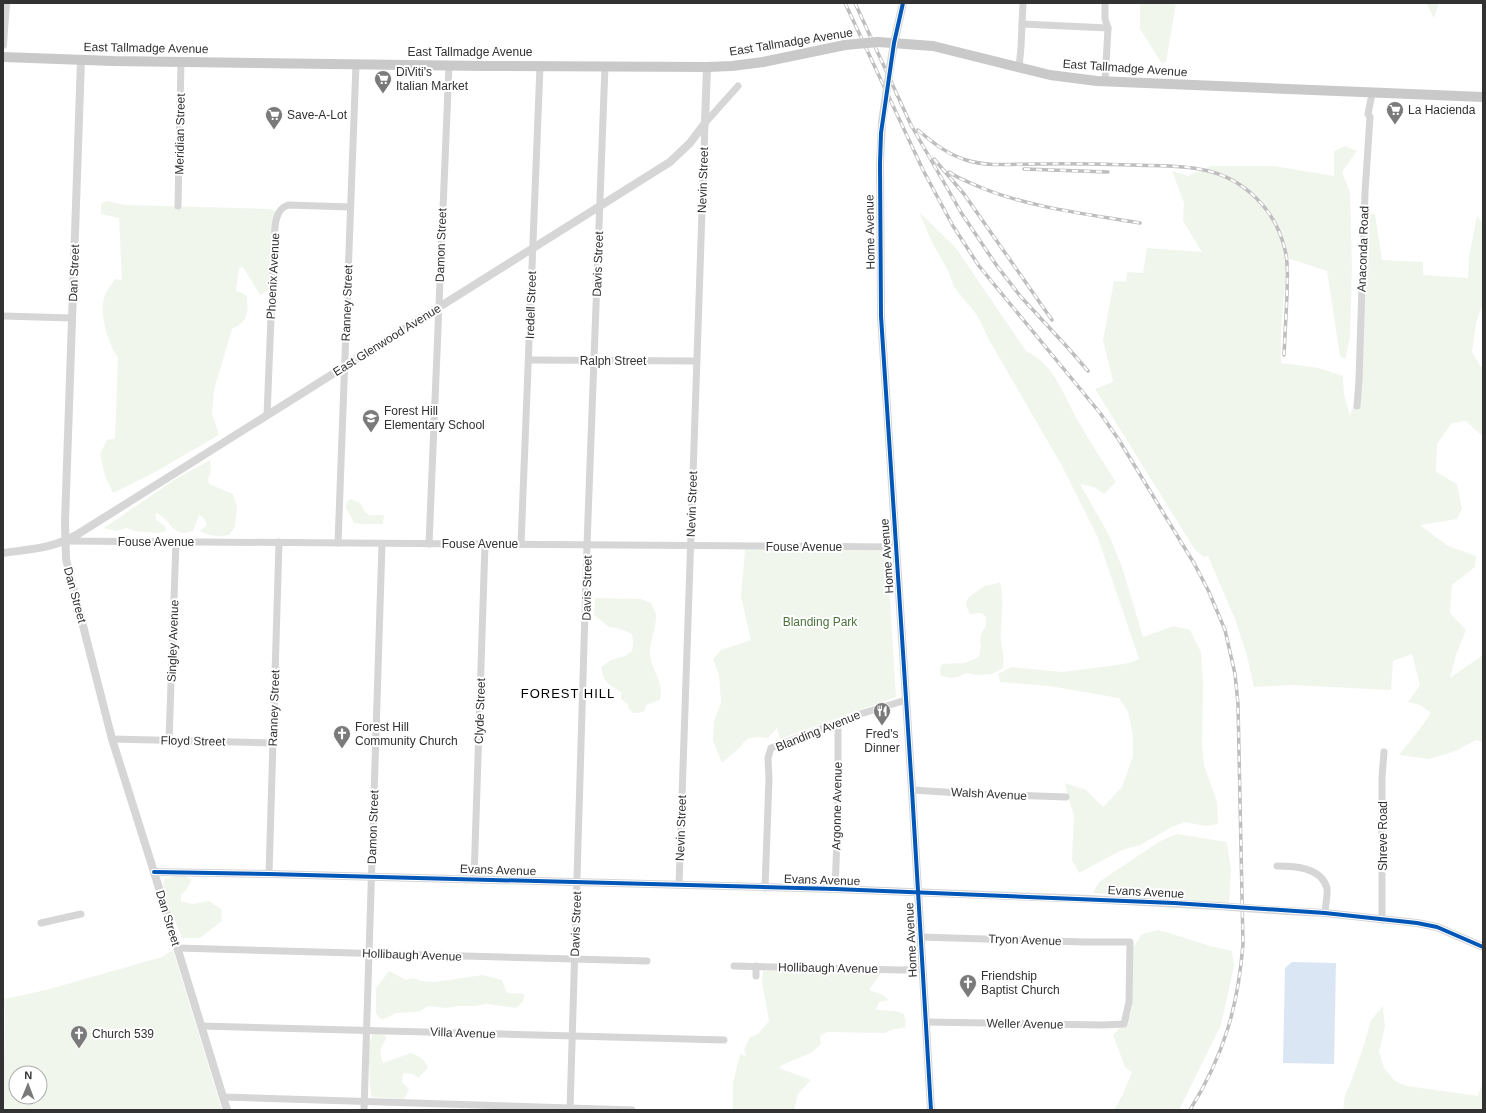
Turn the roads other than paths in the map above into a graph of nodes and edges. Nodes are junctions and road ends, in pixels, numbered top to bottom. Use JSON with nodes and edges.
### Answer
{"nodes":[{"id":1,"x":6,"y":3,"type":"edge"},
{"id":2,"x":903,"y":3,"type":"edge"},
{"id":3,"x":1023,"y":3,"type":"edge"},
{"id":4,"x":1106,"y":3,"type":"edge"},
{"id":5,"x":1022,"y":24,"type":"junction"},
{"id":6,"x":1108,"y":28,"type":"junction"},
{"id":7,"x":894,"y":43,"type":"junction"},
{"id":8,"x":3,"y":45,"type":"edge"},
{"id":9,"x":3,"y":57,"type":"edge"},
{"id":10,"x":81,"y":60,"type":"junction"},
{"id":11,"x":181,"y":62,"type":"junction"},
{"id":12,"x":356,"y":64,"type":"junction"},
{"id":13,"x":450,"y":65,"type":"junction"},
{"id":14,"x":540,"y":66,"type":"junction"},
{"id":15,"x":605,"y":66,"type":"junction"},
{"id":16,"x":707,"y":67,"type":"junction"},
{"id":17,"x":1018,"y":68,"type":"junction"},
{"id":18,"x":1105,"y":82,"type":"junction"},
{"id":19,"x":738,"y":86,"type":"dead end"},
{"id":20,"x":1372,"y":94,"type":"junction"},
{"id":21,"x":1483,"y":98,"type":"edge"},
{"id":22,"x":705,"y":124,"type":"junction"},
{"id":23,"x":178,"y":206,"type":"dead end"},
{"id":24,"x":350,"y":206,"type":"junction"},
{"id":25,"x":600,"y":206,"type":"junction"},
{"id":26,"x":534,"y":248,"type":"junction"},
{"id":27,"x":439,"y":307,"type":"junction"},
{"id":28,"x":3,"y":316,"type":"edge"},
{"id":29,"x":72,"y":318,"type":"junction"},
{"id":30,"x":529,"y":360,"type":"junction"},
{"id":31,"x":594,"y":360,"type":"junction"},
{"id":32,"x":696,"y":361,"type":"junction"},
{"id":33,"x":344,"y":367,"type":"junction"},
{"id":34,"x":1357,"y":406,"type":"dead end"},
{"id":35,"x":268,"y":415,"type":"junction"},
{"id":36,"x":65,"y":541,"type":"junction"},
{"id":37,"x":176,"y":541,"type":"junction"},
{"id":38,"x":279,"y":542,"type":"junction"},
{"id":39,"x":338,"y":543,"type":"junction"},
{"id":40,"x":382,"y":544,"type":"junction"},
{"id":41,"x":429,"y":544,"type":"junction"},
{"id":42,"x":485,"y":544,"type":"junction"},
{"id":43,"x":521,"y":544,"type":"junction"},
{"id":44,"x":588,"y":544,"type":"junction"},
{"id":45,"x":690,"y":546,"type":"junction"},
{"id":46,"x":895,"y":547,"type":"junction"},
{"id":47,"x":3,"y":553,"type":"edge"},
{"id":48,"x":906,"y":700,"type":"junction"},
{"id":49,"x":838,"y":723,"type":"junction"},
{"id":50,"x":112,"y":739,"type":"junction"},
{"id":51,"x":169,"y":740,"type":"junction"},
{"id":52,"x":273,"y":743,"type":"junction"},
{"id":53,"x":1384,"y":752,"type":"dead end"},
{"id":54,"x":912,"y":790,"type":"junction"},
{"id":55,"x":1066,"y":797,"type":"dead end"},
{"id":56,"x":1277,"y":866,"type":"dead end"},
{"id":57,"x":154,"y":872,"type":"junction"},
{"id":58,"x":269,"y":874,"type":"junction"},
{"id":59,"x":372,"y":876,"type":"junction"},
{"id":60,"x":474,"y":879,"type":"junction"},
{"id":61,"x":578,"y":882,"type":"junction"},
{"id":62,"x":679,"y":885,"type":"junction"},
{"id":63,"x":765,"y":888,"type":"junction"},
{"id":64,"x":835,"y":889,"type":"junction"},
{"id":65,"x":918,"y":892,"type":"junction"},
{"id":66,"x":1325,"y":913,"type":"junction"},
{"id":67,"x":81,"y":914,"type":"dead end"},
{"id":68,"x":1382,"y":920,"type":"junction"},
{"id":69,"x":41,"y":923,"type":"dead end"},
{"id":70,"x":920,"y":937,"type":"junction"},
{"id":71,"x":1483,"y":947,"type":"edge"},
{"id":72,"x":177,"y":948,"type":"junction"},
{"id":73,"x":369,"y":953,"type":"junction"},
{"id":74,"x":575,"y":959,"type":"junction"},
{"id":75,"x":647,"y":961,"type":"dead end"},
{"id":76,"x":734,"y":966,"type":"dead end"},
{"id":77,"x":756,"y":966,"type":"junction"},
{"id":78,"x":922,"y":969,"type":"junction"},
{"id":79,"x":756,"y":976,"type":"dead end"},
{"id":80,"x":926,"y":1022,"type":"junction"},
{"id":81,"x":1124,"y":1024,"type":"joint"},
{"id":82,"x":201,"y":1026,"type":"junction"},
{"id":83,"x":367,"y":1030,"type":"junction"},
{"id":84,"x":572,"y":1036,"type":"junction"},
{"id":85,"x":724,"y":1040,"type":"dead end"},
{"id":86,"x":223,"y":1097,"type":"junction"},
{"id":87,"x":364,"y":1106,"type":"edge"},
{"id":88,"x":570,"y":1109,"type":"edge"},
{"id":89,"x":227,"y":1110,"type":"edge"},
{"id":90,"x":632,"y":1110,"type":"edge"},
{"id":91,"x":931,"y":1110,"type":"edge"}],
"edges":[{"from":1,"to":8,"type":"street"},
{"from":2,"to":7,"type":"street","name":"Home Avenue"},
{"from":3,"to":5,"type":"street"},
{"from":4,"to":6,"type":"street"},
{"from":5,"to":6,"type":"street"},
{"from":5,"to":17,"type":"street"},
{"from":6,"to":18,"type":"street"},
{"from":7,"to":16,"type":"main road","name":"East Tallmadge Avenue","bridge":true},
{"from":7,"to":17,"type":"main road","name":"East Tallmadge Avenue"},
{"from":7,"to":46,"type":"street","name":"Home Avenue","bridge":true},
{"from":9,"to":10,"type":"main road","name":"East Tallmadge Avenue"},
{"from":10,"to":11,"type":"main road","name":"East Tallmadge Avenue"},
{"from":10,"to":29,"type":"street","name":"Dan Street"},
{"from":11,"to":12,"type":"main road","name":"East Tallmadge Avenue"},
{"from":11,"to":23,"type":"street","name":"Meridian Street"},
{"from":12,"to":13,"type":"main road","name":"East Tallmadge Avenue"},
{"from":12,"to":24,"type":"street","name":"Ranney Street"},
{"from":13,"to":14,"type":"main road","name":"East Tallmadge Avenue"},
{"from":13,"to":27,"type":"street","name":"Damon Street"},
{"from":14,"to":15,"type":"main road","name":"East Tallmadge Avenue"},
{"from":14,"to":26,"type":"street","name":"Iredell Street"},
{"from":15,"to":16,"type":"main road","name":"East Tallmadge Avenue"},
{"from":15,"to":25,"type":"street","name":"Davis Street"},
{"from":16,"to":22,"type":"street"},
{"from":17,"to":18,"type":"main road","name":"East Tallmadge Avenue"},
{"from":18,"to":20,"type":"main road","name":"East Tallmadge Avenue"},
{"from":19,"to":22,"type":"street"},
{"from":20,"to":21,"type":"main road","name":"East Tallmadge Avenue"},
{"from":20,"to":34,"type":"street","name":"Anaconda Road"},
{"from":22,"to":25,"type":"street","name":"East Glenwood Avenue"},
{"from":22,"to":32,"type":"street","name":"Nevin Street"},
{"from":24,"to":33,"type":"street","name":"Ranney Street"},
{"from":24,"to":35,"type":"street","name":"Phoenix Avenue"},
{"from":25,"to":26,"type":"street","name":"East Glenwood Avenue"},
{"from":25,"to":31,"type":"street","name":"Davis Street"},
{"from":26,"to":27,"type":"street","name":"East Glenwood Avenue"},
{"from":26,"to":30,"type":"street","name":"Iredell Street"},
{"from":27,"to":33,"type":"street","name":"East Glenwood Avenue"},
{"from":27,"to":41,"type":"street","name":"Damon Street"},
{"from":28,"to":29,"type":"street"},
{"from":29,"to":36,"type":"street","name":"Dan Street"},
{"from":30,"to":31,"type":"street","name":"Ralph Street"},
{"from":30,"to":43,"type":"street","name":"Iredell Street"},
{"from":31,"to":32,"type":"street","name":"Ralph Street"},
{"from":31,"to":44,"type":"street","name":"Davis Street"},
{"from":32,"to":45,"type":"street","name":"Nevin Street"},
{"from":33,"to":35,"type":"street","name":"East Glenwood Avenue"},
{"from":33,"to":39,"type":"street","name":"Ranney Street"},
{"from":35,"to":36,"type":"street","name":"East Glenwood Avenue"},
{"from":36,"to":37,"type":"street","name":"Fouse Avenue"},
{"from":36,"to":47,"type":"street","name":"East Glenwood Avenue"},
{"from":36,"to":50,"type":"street","name":"Dan Street"},
{"from":37,"to":38,"type":"street","name":"Fouse Avenue"},
{"from":37,"to":51,"type":"street","name":"Singley Avenue"},
{"from":38,"to":39,"type":"street","name":"Fouse Avenue"},
{"from":38,"to":52,"type":"street","name":"Ranney Street"},
{"from":39,"to":40,"type":"street","name":"Fouse Avenue"},
{"from":40,"to":41,"type":"street","name":"Fouse Avenue"},
{"from":40,"to":59,"type":"street","name":"Damon Street"},
{"from":41,"to":42,"type":"street","name":"Fouse Avenue"},
{"from":42,"to":43,"type":"street","name":"Fouse Avenue"},
{"from":42,"to":60,"type":"street","name":"Clyde Street"},
{"from":43,"to":44,"type":"street","name":"Fouse Avenue"},
{"from":44,"to":45,"type":"street","name":"Fouse Avenue"},
{"from":44,"to":61,"type":"street","name":"Davis Street"},
{"from":45,"to":46,"type":"street","name":"Fouse Avenue"},
{"from":45,"to":62,"type":"street","name":"Nevin Street"},
{"from":46,"to":48,"type":"street","name":"Home Avenue"},
{"from":48,"to":49,"type":"street","name":"Blanding Avenue"},
{"from":48,"to":54,"type":"street","name":"Home Avenue"},
{"from":49,"to":63,"type":"street","name":"Blanding Avenue"},
{"from":49,"to":64,"type":"street","name":"Argonne Avenue"},
{"from":50,"to":51,"type":"street","name":"Floyd Street"},
{"from":50,"to":57,"type":"street","name":"Dan Street"},
{"from":51,"to":52,"type":"street","name":"Floyd Street"},
{"from":52,"to":58,"type":"street","name":"Ranney Street"},
{"from":53,"to":68,"type":"street","name":"Shreve Road"},
{"from":54,"to":55,"type":"street","name":"Walsh Avenue"},
{"from":54,"to":65,"type":"street","name":"Home Avenue"},
{"from":56,"to":66,"type":"street"},
{"from":57,"to":58,"type":"street","name":"Evans Avenue"},
{"from":57,"to":72,"type":"street","name":"Dan Street"},
{"from":58,"to":59,"type":"street","name":"Evans Avenue"},
{"from":59,"to":60,"type":"street","name":"Evans Avenue"},
{"from":59,"to":73,"type":"street","name":"Damon Street"},
{"from":60,"to":61,"type":"street","name":"Evans Avenue"},
{"from":61,"to":62,"type":"street","name":"Evans Avenue"},
{"from":61,"to":74,"type":"street","name":"Davis Street"},
{"from":62,"to":63,"type":"street","name":"Evans Avenue"},
{"from":63,"to":64,"type":"street","name":"Evans Avenue"},
{"from":64,"to":65,"type":"street","name":"Evans Avenue"},
{"from":65,"to":66,"type":"street","name":"Evans Avenue","bridge":true},
{"from":65,"to":70,"type":"street","name":"Home Avenue"},
{"from":66,"to":68,"type":"street","name":"Evans Avenue"},
{"from":67,"to":69,"type":"street"},
{"from":68,"to":71,"type":"street","name":"Evans Avenue"},
{"from":70,"to":78,"type":"street","name":"Home Avenue"},
{"from":70,"to":81,"type":"street","name":"Tryon Avenue"},
{"from":72,"to":73,"type":"street","name":"Hollibaugh Avenue"},
{"from":72,"to":82,"type":"street","name":"Dan Street"},
{"from":73,"to":74,"type":"street","name":"Hollibaugh Avenue"},
{"from":73,"to":83,"type":"street","name":"Damon Street"},
{"from":74,"to":75,"type":"street","name":"Hollibaugh Avenue"},
{"from":74,"to":84,"type":"street","name":"Davis Street"},
{"from":76,"to":77,"type":"street","name":"Hollibaugh Avenue"},
{"from":77,"to":78,"type":"street","name":"Hollibaugh Avenue"},
{"from":77,"to":79,"type":"street"},
{"from":78,"to":80,"type":"street","name":"Home Avenue"},
{"from":80,"to":81,"type":"street","name":"Weller Avenue"},
{"from":80,"to":91,"type":"street","name":"Home Avenue"},
{"from":82,"to":83,"type":"street","name":"Villa Avenue"},
{"from":82,"to":86,"type":"street","name":"Dan Street"},
{"from":83,"to":84,"type":"street","name":"Villa Avenue"},
{"from":83,"to":87,"type":"street","name":"Damon Street"},
{"from":84,"to":85,"type":"street","name":"Villa Avenue"},
{"from":84,"to":88,"type":"street","name":"Davis Street"},
{"from":86,"to":87,"type":"street"},
{"from":86,"to":89,"type":"street","name":"Dan Street"},
{"from":87,"to":88,"type":"street"},
{"from":88,"to":90,"type":"street"}]}
